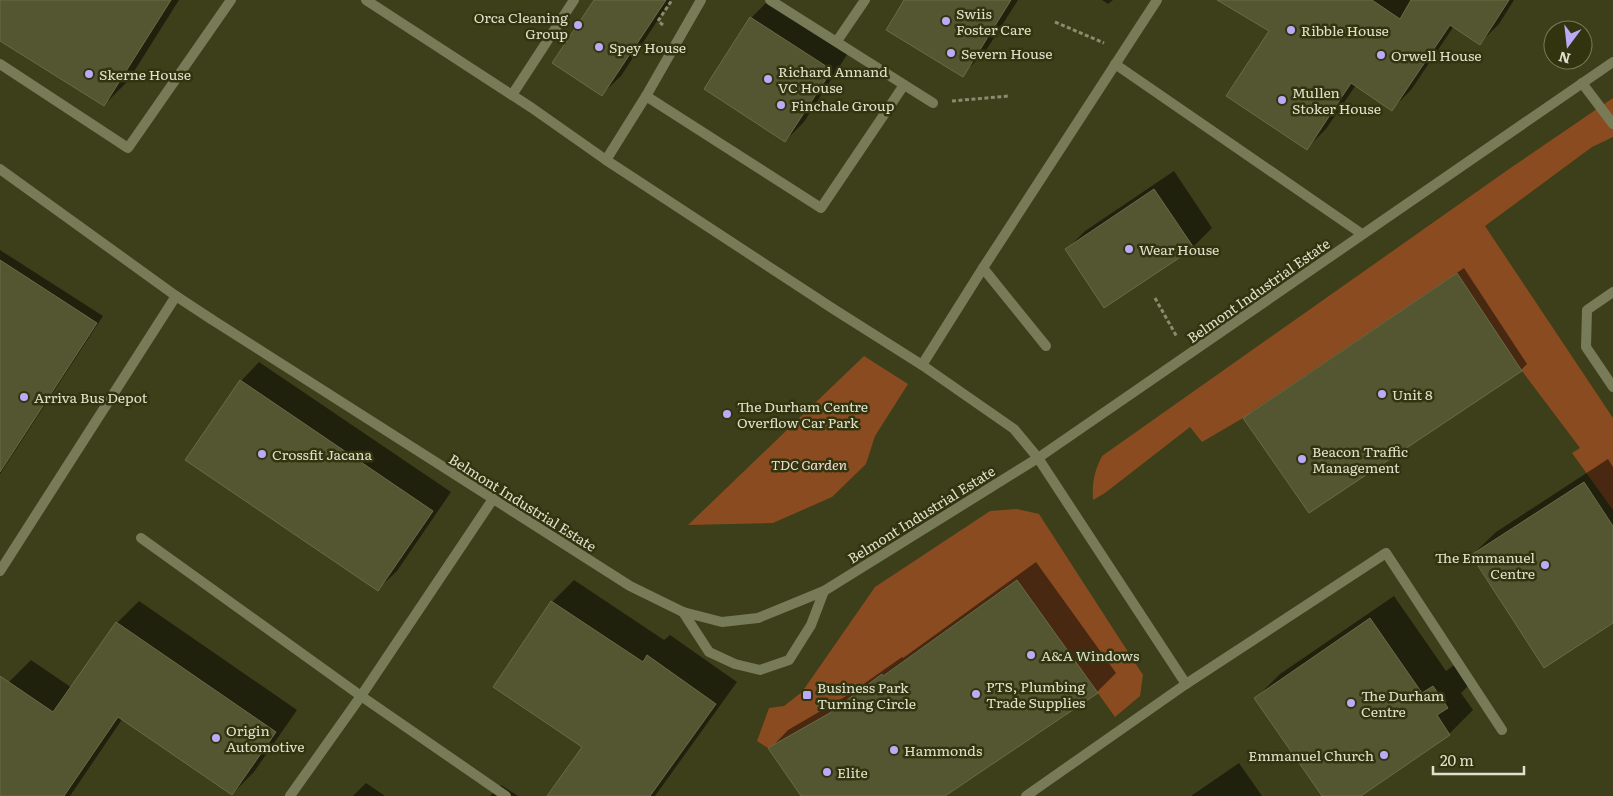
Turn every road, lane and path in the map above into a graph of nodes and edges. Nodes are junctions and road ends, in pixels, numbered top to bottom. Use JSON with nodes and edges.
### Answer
{"nodes":[{"id":1,"x":230,"y":0,"type":"edge"},
{"id":2,"x":366,"y":0,"type":"edge"},
{"id":3,"x":574,"y":0,"type":"edge"},
{"id":4,"x":701,"y":0,"type":"edge"},
{"id":5,"x":770,"y":0,"type":"edge"},
{"id":6,"x":865,"y":0,"type":"edge"},
{"id":7,"x":1157,"y":0,"type":"edge"},
{"id":8,"x":1055,"y":22,"type":"dead end"},
{"id":9,"x":837,"y":41,"type":"junction"},
{"id":10,"x":1123,"y":52,"type":"junction"},
{"id":11,"x":1613,"y":62,"type":"edge"},
{"id":12,"x":0,"y":64,"type":"edge"},
{"id":13,"x":1115,"y":64,"type":"junction"},
{"id":14,"x":1582,"y":83,"type":"junction"},
{"id":15,"x":904,"y":84,"type":"junction"},
{"id":16,"x":512,"y":95,"type":"junction"},
{"id":17,"x":646,"y":96,"type":"junction"},
{"id":18,"x":1009,"y":96,"type":"dead end"},
{"id":19,"x":933,"y":103,"type":"joint"},
{"id":20,"x":1613,"y":124,"type":"edge"},
{"id":21,"x":606,"y":160,"type":"junction"},
{"id":22,"x":0,"y":169,"type":"edge"},
{"id":23,"x":1362,"y":234,"type":"junction"},
{"id":24,"x":983,"y":268,"type":"junction"},
{"id":25,"x":1613,"y":292,"type":"edge"},
{"id":26,"x":176,"y":296,"type":"junction"},
{"id":27,"x":1155,"y":298,"type":"dead end"},
{"id":28,"x":1046,"y":346,"type":"dead end"},
{"id":29,"x":1188,"y":354,"type":"junction"},
{"id":30,"x":922,"y":365,"type":"junction"},
{"id":31,"x":1613,"y":387,"type":"edge"},
{"id":32,"x":1038,"y":458,"type":"junction"},
{"id":33,"x":492,"y":499,"type":"junction"},
{"id":34,"x":141,"y":538,"type":"dead end"},
{"id":35,"x":0,"y":571,"type":"edge"},
{"id":36,"x":824,"y":591,"type":"junction"},
{"id":37,"x":683,"y":612,"type":"junction"},
{"id":38,"x":1186,"y":684,"type":"junction"},
{"id":39,"x":360,"y":696,"type":"junction"},
{"id":40,"x":1502,"y":730,"type":"dead end"},
{"id":41,"x":290,"y":796,"type":"edge"},
{"id":42,"x":506,"y":796,"type":"edge"},
{"id":43,"x":1026,"y":796,"type":"edge"}],
"edges":[{"from":1,"to":12,"type":"street"},
{"from":2,"to":16,"type":"street"},
{"from":3,"to":16,"type":"street"},
{"from":4,"to":17,"type":"street"},
{"from":5,"to":9,"type":"street"},
{"from":6,"to":9,"type":"street"},
{"from":7,"to":10,"type":"street"},
{"from":8,"to":10,"type":"path"},
{"from":9,"to":15,"type":"street"},
{"from":10,"to":13,"type":"street"},
{"from":11,"to":14,"type":"street","name":"Belmont Industrial Estate"},
{"from":13,"to":23,"type":"street"},
{"from":13,"to":24,"type":"street"},
{"from":14,"to":20,"type":"street"},
{"from":14,"to":23,"type":"street","name":"Belmont Industrial Estate"},
{"from":15,"to":17,"type":"street"},
{"from":15,"to":19,"type":"street"},
{"from":16,"to":21,"type":"street"},
{"from":17,"to":21,"type":"street"},
{"from":18,"to":19,"type":"path"},
{"from":21,"to":30,"type":"street"},
{"from":22,"to":26,"type":"street","name":"Belmont Industrial Estate"},
{"from":23,"to":29,"type":"street","name":"Belmont Industrial Estate"},
{"from":24,"to":28,"type":"street"},
{"from":24,"to":30,"type":"street"},
{"from":25,"to":31,"type":"street"},
{"from":26,"to":33,"type":"street","name":"Belmont Industrial Estate"},
{"from":26,"to":35,"type":"street"},
{"from":27,"to":29,"type":"path"},
{"from":29,"to":32,"type":"street","name":"Belmont Industrial Estate"},
{"from":30,"to":32,"type":"street"},
{"from":32,"to":36,"type":"street","name":"Belmont Industrial Estate"},
{"from":32,"to":38,"type":"street"},
{"from":33,"to":37,"type":"street","name":"Belmont Industrial Estate"},
{"from":33,"to":39,"type":"street"},
{"from":34,"to":39,"type":"street"},
{"from":36,"to":37,"type":"street","name":"Belmont Industrial Estate"},
{"from":36,"to":37,"type":"street"},
{"from":38,"to":40,"type":"street"},
{"from":38,"to":43,"type":"street"},
{"from":39,"to":41,"type":"street"},
{"from":39,"to":42,"type":"street"}]}
